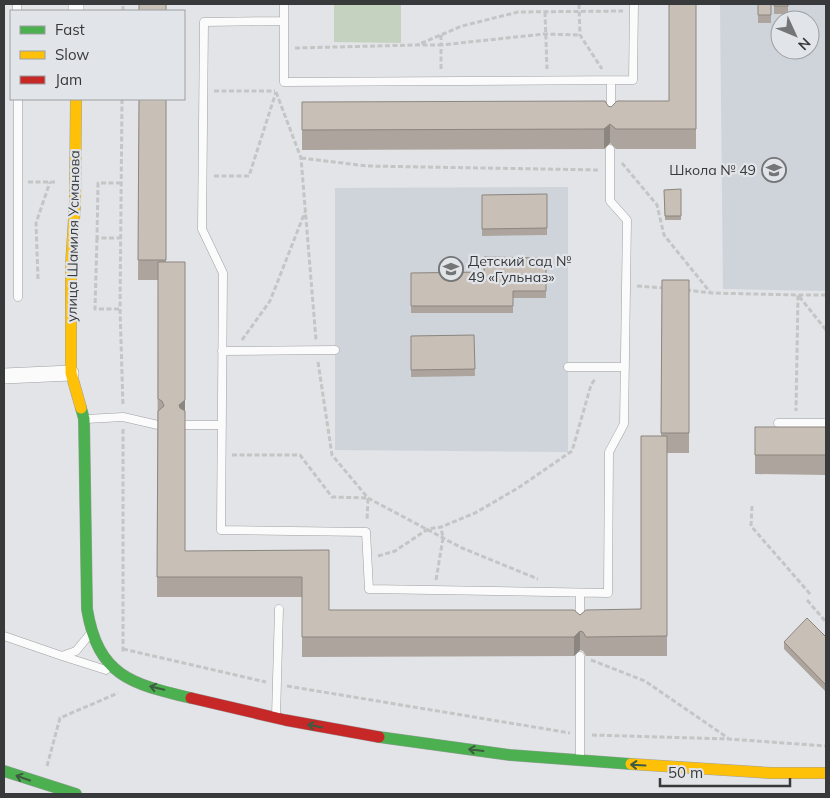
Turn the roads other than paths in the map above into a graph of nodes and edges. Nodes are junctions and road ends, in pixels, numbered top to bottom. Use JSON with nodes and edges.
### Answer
{"nodes":[{"id":1,"x":284,"y":4,"type":"edge"},
{"id":2,"x":634,"y":7,"type":"edge"},
{"id":3,"x":284,"y":22,"type":"junction"},
{"id":4,"x":611,"y":81,"type":"junction"},
{"id":5,"x":18,"y":100,"type":"edge"},
{"id":6,"x":76,"y":100,"type":"edge"},
{"id":7,"x":610,"y":121,"type":"edge"},
{"id":8,"x":610,"y":149,"type":"edge"},
{"id":9,"x":18,"y":297,"type":"dead end"},
{"id":10,"x":335,"y":350,"type":"dead end"},
{"id":11,"x":222,"y":351,"type":"junction"},
{"id":12,"x":625,"y":366,"type":"junction"},
{"id":13,"x":568,"y":367,"type":"dead end"},
{"id":14,"x":71,"y":373,"type":"junction"},
{"id":15,"x":5,"y":374,"type":"edge"},
{"id":16,"x":84,"y":419,"type":"junction"},
{"id":17,"x":778,"y":423,"type":"dead end"},
{"id":18,"x":826,"y":423,"type":"edge"},
{"id":19,"x":158,"y":425,"type":"edge"},
{"id":20,"x":185,"y":425,"type":"edge"},
{"id":21,"x":222,"y":425,"type":"junction"},
{"id":22,"x":580,"y":593,"type":"junction"},
{"id":23,"x":280,"y":609,"type":"dead end"},
{"id":24,"x":580,"y":629,"type":"edge"},
{"id":25,"x":91,"y":632,"type":"junction"},
{"id":26,"x":4,"y":636,"type":"edge"},
{"id":27,"x":62,"y":656,"type":"junction"},
{"id":28,"x":580,"y":656,"type":"edge"},
{"id":29,"x":122,"y":675,"type":"junction"},
{"id":30,"x":276,"y":718,"type":"junction"},
{"id":31,"x":580,"y":762,"type":"junction"},
{"id":32,"x":4,"y":771,"type":"edge"},
{"id":33,"x":826,"y":773,"type":"edge"},
{"id":34,"x":76,"y":794,"type":"edge"}],
"edges":[{"from":1,"to":3,"type":"lane"},
{"from":2,"to":4,"type":"lane"},
{"from":3,"to":4,"type":"lane"},
{"from":3,"to":11,"type":"lane"},
{"from":4,"to":7,"type":"lane"},
{"from":5,"to":9,"type":"lane"},
{"from":6,"to":14,"type":"street","name":"улица Шамиля Усманова"},
{"from":8,"to":12,"type":"lane"},
{"from":10,"to":11,"type":"lane"},
{"from":11,"to":21,"type":"lane"},
{"from":12,"to":13,"type":"lane"},
{"from":12,"to":22,"type":"lane"},
{"from":14,"to":15,"type":"street"},
{"from":14,"to":16,"type":"street","name":"улица Шамиля Усманова"},
{"from":16,"to":19,"type":"lane"},
{"from":16,"to":25,"type":"street","name":"улица Шамиля Усманова"},
{"from":17,"to":18,"type":"lane"},
{"from":20,"to":21,"type":"lane"},
{"from":21,"to":22,"type":"lane"},
{"from":22,"to":24,"type":"lane"},
{"from":23,"to":30,"type":"lane"},
{"from":25,"to":27,"type":"lane"},
{"from":25,"to":29,"type":"street","name":"улица Шамиля Усманова"},
{"from":26,"to":27,"type":"lane"},
{"from":27,"to":29,"type":"lane"},
{"from":28,"to":31,"type":"lane"},
{"from":30,"to":29,"type":"street","name":"улица Шамиля Усманова","one_way":true},
{"from":31,"to":30,"type":"street","name":"улица Шамиля Усманова","one_way":true},
{"from":33,"to":31,"type":"street","name":"улица Шамиля Усманова","one_way":true},
{"from":34,"to":32,"type":"street","one_way":true}]}
